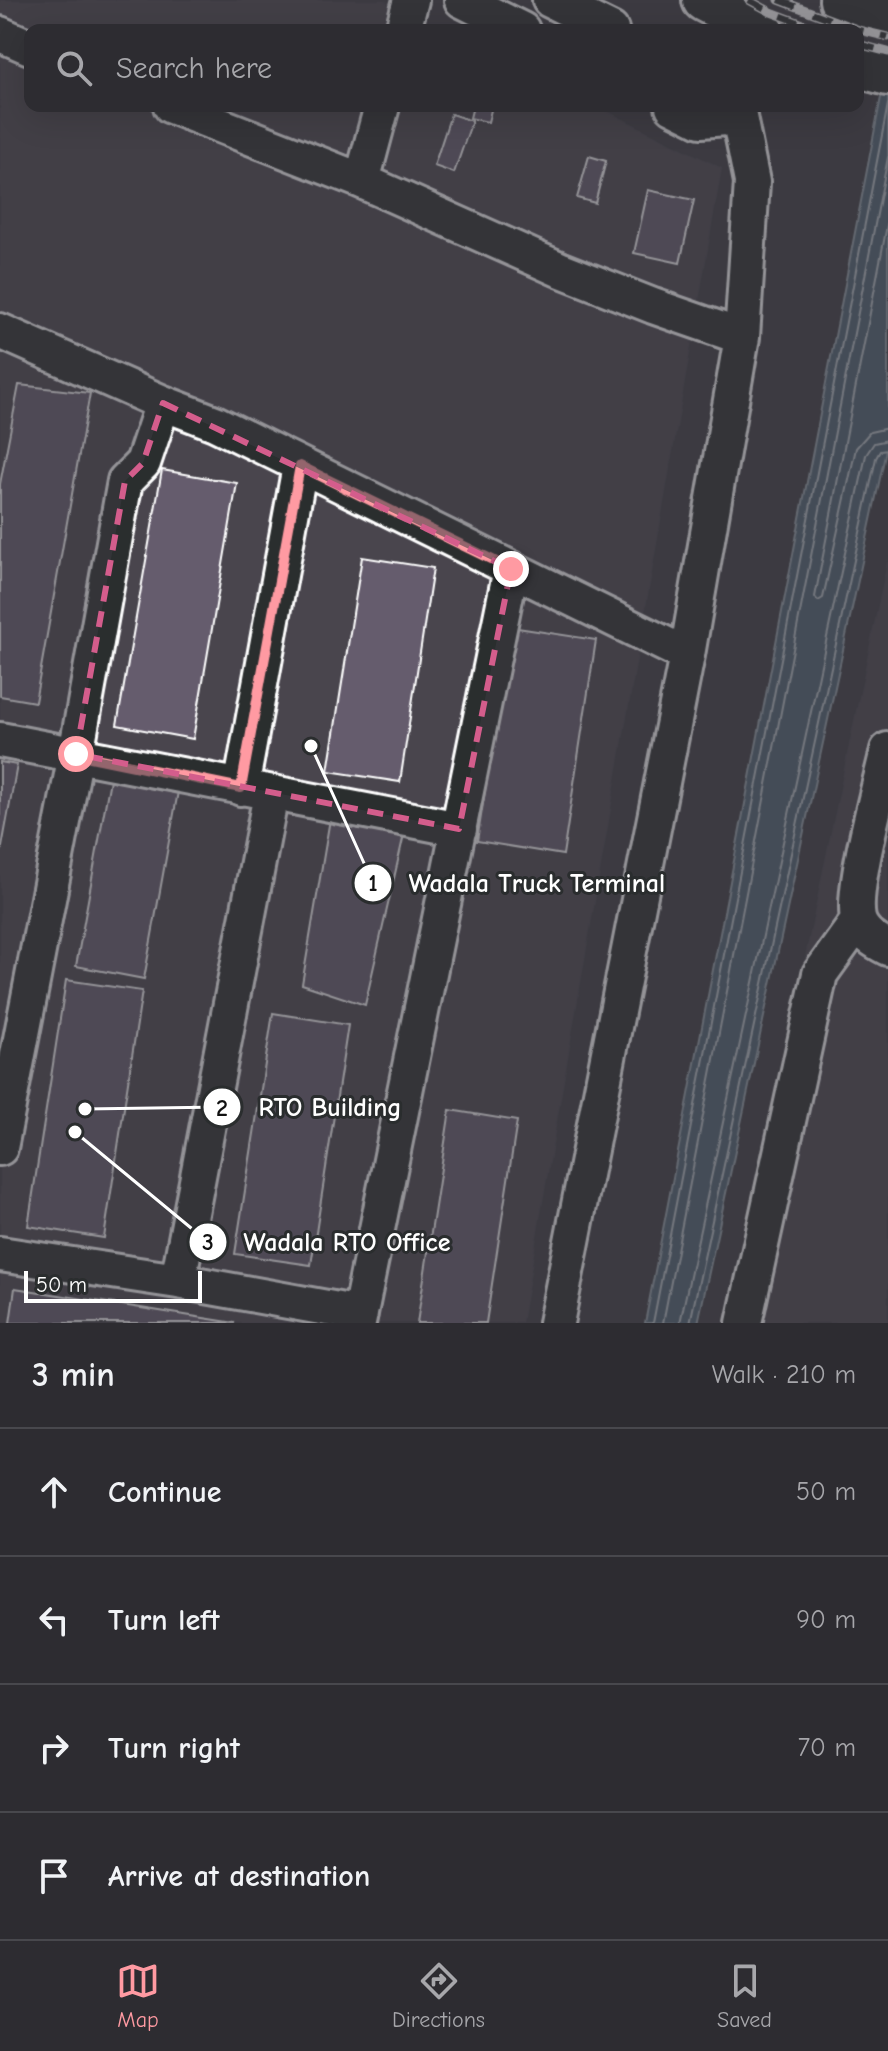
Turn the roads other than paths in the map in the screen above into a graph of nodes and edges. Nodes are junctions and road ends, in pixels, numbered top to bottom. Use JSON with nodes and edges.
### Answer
{"nodes":[{"id":1,"x":411,"y":0,"type":"edge"},
{"id":2,"x":462,"y":0,"type":"edge"},
{"id":3,"x":550,"y":0,"type":"edge"},
{"id":4,"x":704,"y":0,"type":"edge"},
{"id":5,"x":405,"y":24,"type":"edge"},
{"id":6,"x":510,"y":24,"type":"edge"},
{"id":7,"x":599,"y":24,"type":"edge"},
{"id":8,"x":750,"y":24,"type":"edge"},
{"id":9,"x":0,"y":34,"type":"edge"},
{"id":10,"x":24,"y":44,"type":"edge"},
{"id":11,"x":864,"y":68,"type":"edge"},
{"id":12,"x":888,"y":74,"type":"edge"},
{"id":13,"x":186,"y":112,"type":"edge"},
{"id":14,"x":380,"y":112,"type":"edge"},
{"id":15,"x":685,"y":112,"type":"edge"},
{"id":16,"x":731,"y":112,"type":"edge"},
{"id":17,"x":735,"y":112,"type":"edge"},
{"id":18,"x":362,"y":181,"type":"junction"},
{"id":19,"x":0,"y":331,"type":"edge"},
{"id":20,"x":742,"y":337,"type":"junction"},
{"id":21,"x":163,"y":403,"type":"junction"},
{"id":22,"x":300,"y":466,"type":"junction"},
{"id":23,"x":511,"y":569,"type":"junction"},
{"id":24,"x":687,"y":655,"type":"junction"},
{"id":25,"x":0,"y":740,"type":"edge"},
{"id":26,"x":888,"y":750,"type":"edge"},
{"id":27,"x":76,"y":754,"type":"junction"},
{"id":28,"x":256,"y":791,"type":"junction"},
{"id":29,"x":459,"y":829,"type":"junction"},
{"id":30,"x":858,"y":921,"type":"junction"},
{"id":31,"x":888,"y":948,"type":"edge"},
{"id":32,"x":0,"y":1148,"type":"edge"},
{"id":33,"x":0,"y":1254,"type":"edge"},
{"id":34,"x":178,"y":1281,"type":"junction"},
{"id":35,"x":359,"y":1318,"type":"edge"},
{"id":36,"x":556,"y":1323,"type":"edge"},
{"id":37,"x":744,"y":1323,"type":"edge"}],
"edges":[{"from":1,"to":5,"type":"street"},
{"from":2,"to":6,"type":"street"},
{"from":3,"to":7,"type":"street"},
{"from":4,"to":8,"type":"main road"},
{"from":9,"to":10,"type":"street"},
{"from":11,"to":12,"type":"main road"},
{"from":13,"to":18,"type":"street"},
{"from":14,"to":18,"type":"street"},
{"from":15,"to":16,"type":"street"},
{"from":17,"to":20,"type":"street"},
{"from":18,"to":20,"type":"street"},
{"from":19,"to":21,"type":"street"},
{"from":20,"to":24,"type":"street"},
{"from":21,"to":22,"type":"street"},
{"from":21,"to":27,"type":"street"},
{"from":22,"to":23,"type":"street"},
{"from":22,"to":28,"type":"street"},
{"from":23,"to":24,"type":"street"},
{"from":23,"to":29,"type":"street"},
{"from":24,"to":36,"type":"street"},
{"from":25,"to":27,"type":"street"},
{"from":26,"to":30,"type":"street"},
{"from":27,"to":28,"type":"street"},
{"from":27,"to":32,"type":"street"},
{"from":28,"to":29,"type":"street"},
{"from":28,"to":34,"type":"street"},
{"from":29,"to":35,"type":"street"},
{"from":30,"to":31,"type":"street"},
{"from":30,"to":37,"type":"street"},
{"from":33,"to":34,"type":"street"},
{"from":34,"to":35,"type":"street"}]}
